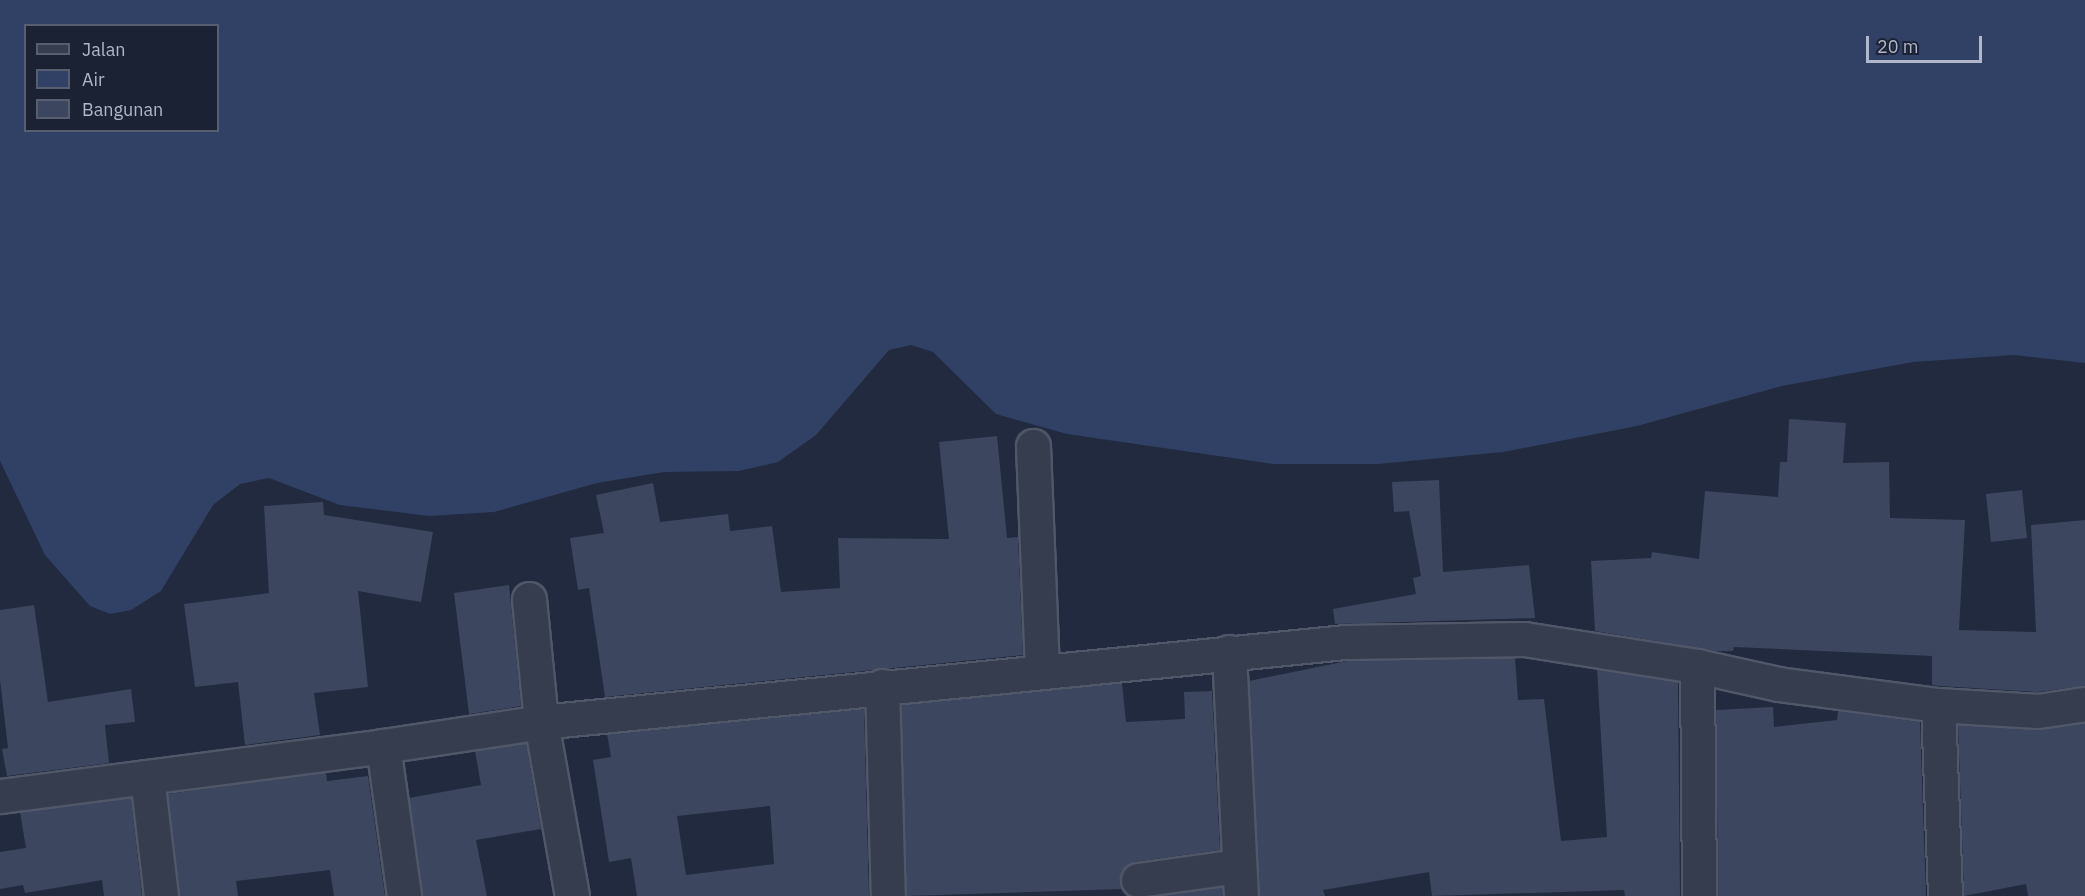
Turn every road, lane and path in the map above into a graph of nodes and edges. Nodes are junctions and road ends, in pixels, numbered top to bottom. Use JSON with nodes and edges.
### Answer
{"nodes":[{"id":1,"x":1033,"y":446,"type":"dead end"},
{"id":2,"x":529,"y":599,"type":"dead end"},
{"id":3,"x":1228,"y":652,"type":"junction"},
{"id":4,"x":1697,"y":666,"type":"junction"},
{"id":5,"x":1042,"y":669,"type":"junction"},
{"id":6,"x":882,"y":686,"type":"junction"},
{"id":7,"x":2085,"y":704,"type":"edge"},
{"id":8,"x":1938,"y":705,"type":"junction"},
{"id":9,"x":541,"y":722,"type":"junction"},
{"id":10,"x":383,"y":746,"type":"junction"},
{"id":11,"x":147,"y":777,"type":"junction"},
{"id":12,"x":0,"y":796,"type":"edge"},
{"id":13,"x":1138,"y":880,"type":"dead end"},
{"id":14,"x":1240,"y":881,"type":"edge"},
{"id":15,"x":161,"y":896,"type":"edge"},
{"id":16,"x":404,"y":896,"type":"edge"},
{"id":17,"x":572,"y":896,"type":"edge"},
{"id":18,"x":888,"y":896,"type":"edge"},
{"id":19,"x":1699,"y":896,"type":"edge"},
{"id":20,"x":1945,"y":896,"type":"edge"}],
"edges":[{"from":1,"to":5,"type":"street"},
{"from":2,"to":9,"type":"street"},
{"from":3,"to":4,"type":"street"},
{"from":3,"to":5,"type":"street"},
{"from":3,"to":14,"type":"street"},
{"from":4,"to":8,"type":"street"},
{"from":4,"to":19,"type":"street"},
{"from":5,"to":6,"type":"street"},
{"from":6,"to":9,"type":"street"},
{"from":6,"to":18,"type":"street"},
{"from":7,"to":8,"type":"street"},
{"from":8,"to":20,"type":"street"},
{"from":9,"to":10,"type":"street"},
{"from":9,"to":17,"type":"street"},
{"from":10,"to":11,"type":"street"},
{"from":10,"to":16,"type":"street"},
{"from":11,"to":12,"type":"street"},
{"from":11,"to":15,"type":"street"},
{"from":13,"to":14,"type":"street"}]}
